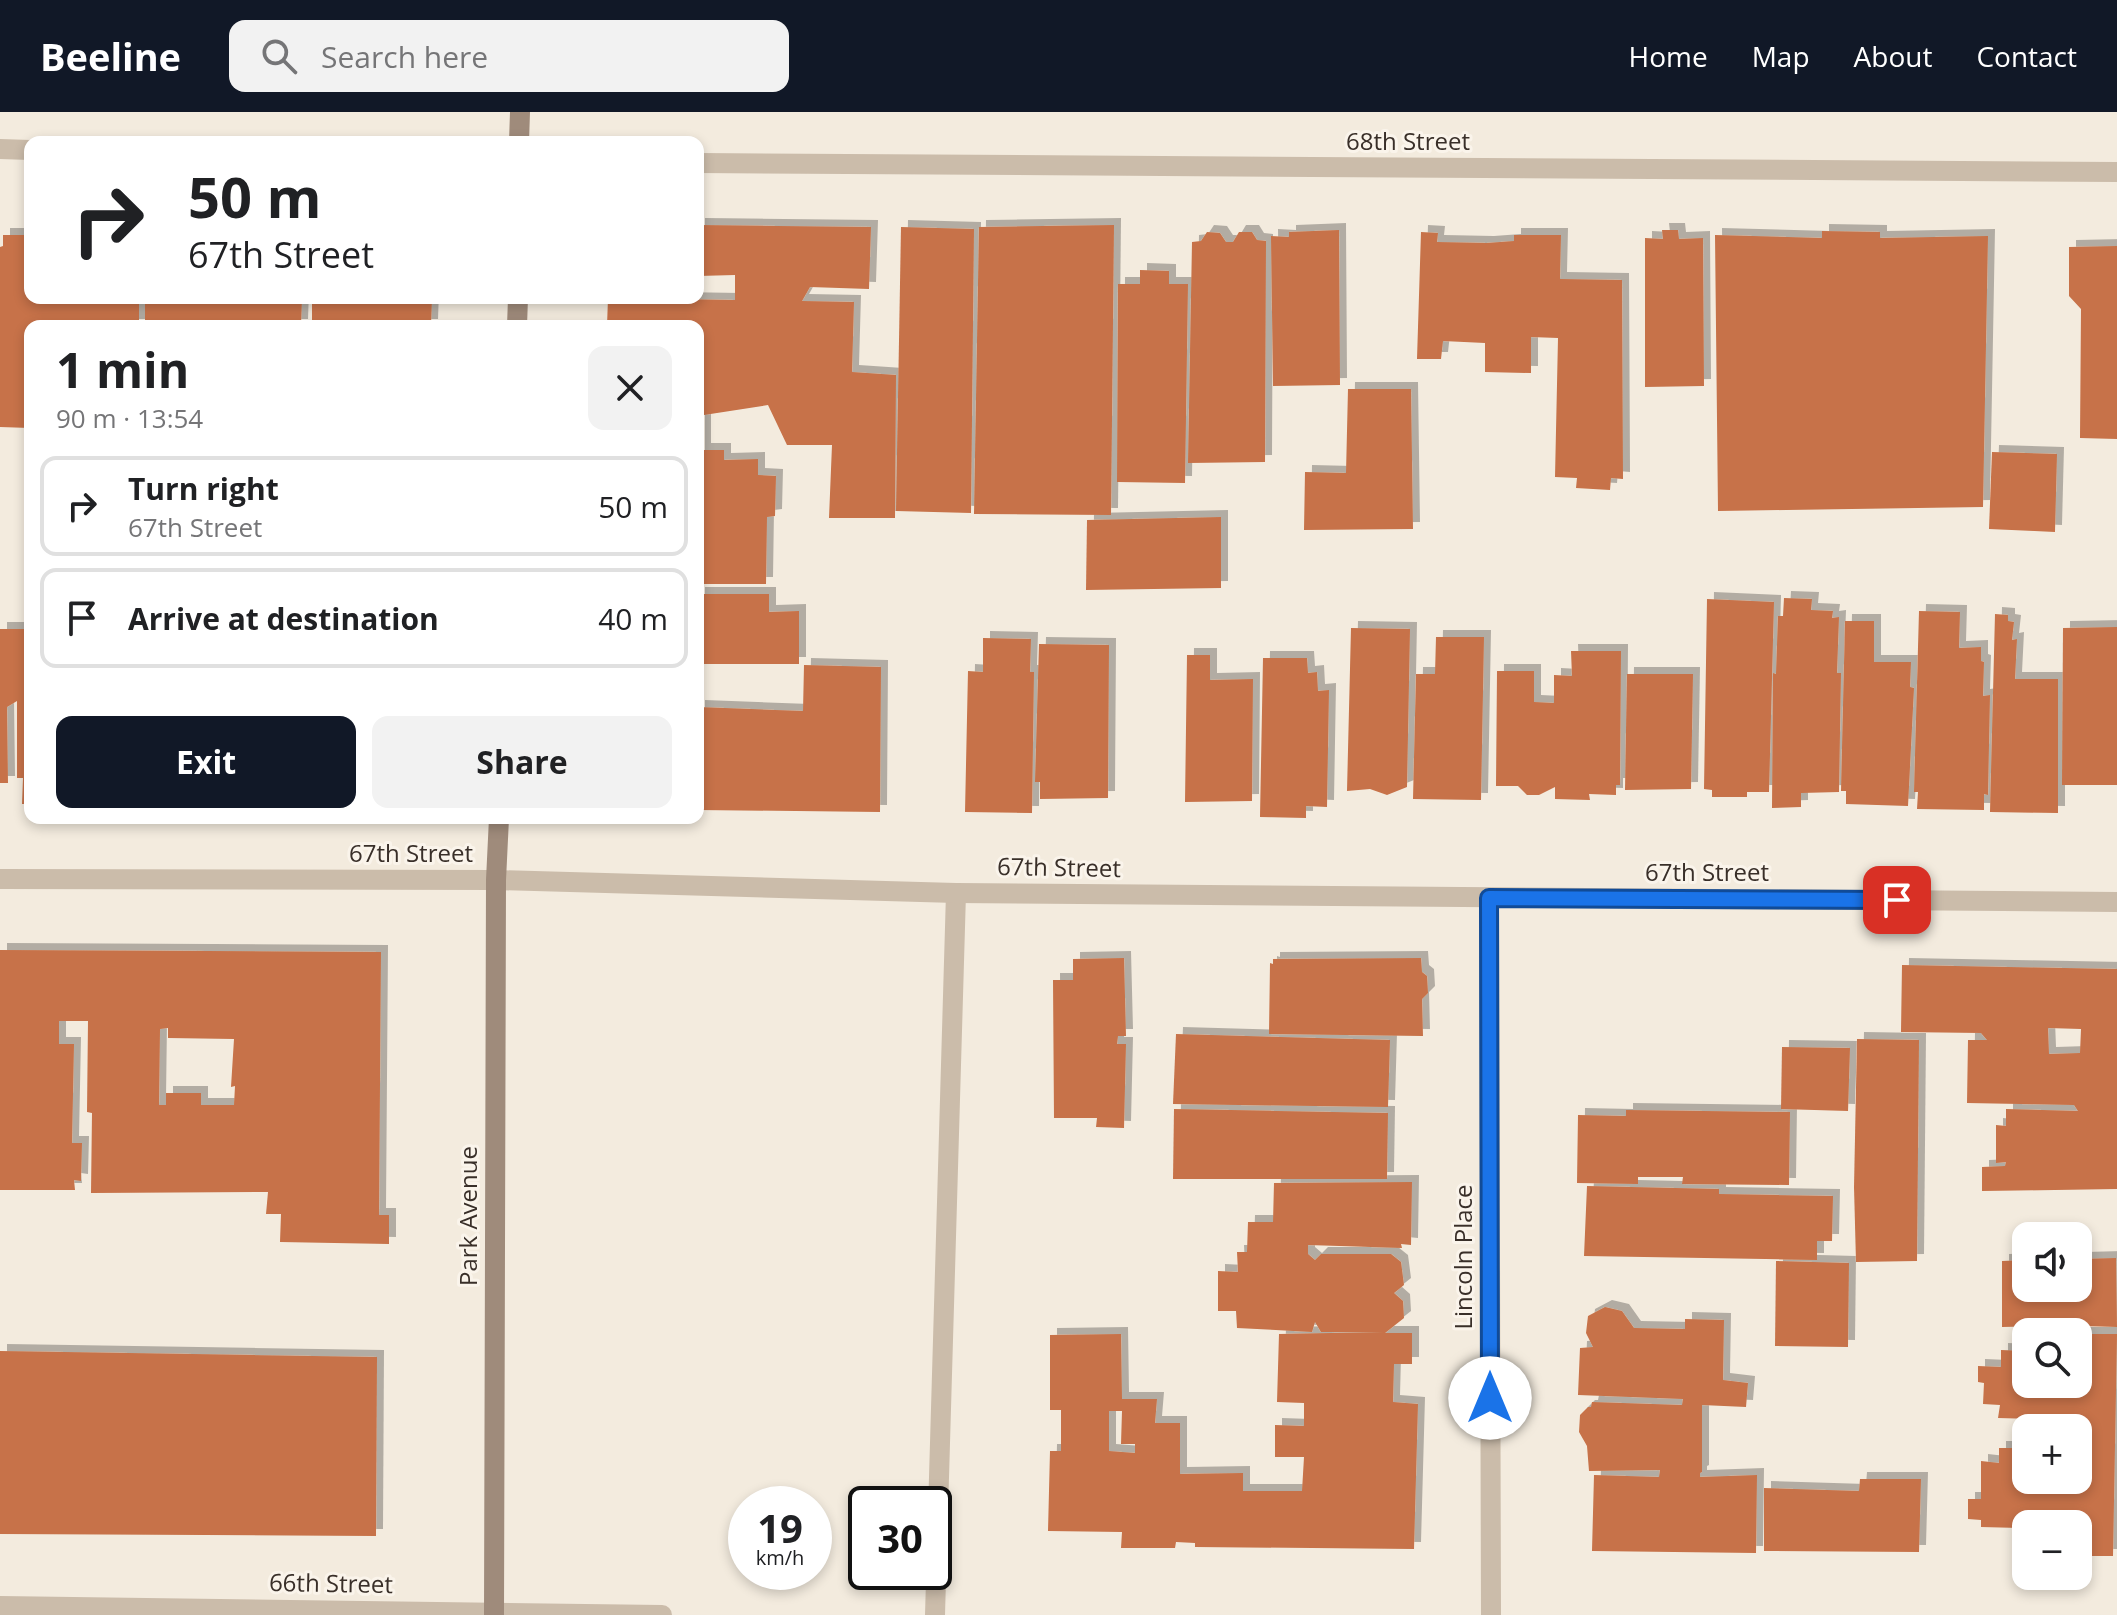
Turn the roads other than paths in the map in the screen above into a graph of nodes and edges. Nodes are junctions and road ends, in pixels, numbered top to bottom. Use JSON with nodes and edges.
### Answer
{"nodes":[{"id":1,"x":520,"y":112,"type":"edge"},
{"id":2,"x":519,"y":136,"type":"edge"},
{"id":3,"x":0,"y":149,"type":"edge"},
{"id":4,"x":24,"y":150,"type":"edge"},
{"id":5,"x":704,"y":163,"type":"edge"},
{"id":6,"x":2117,"y":172,"type":"edge"},
{"id":7,"x":499,"y":824,"type":"edge"},
{"id":8,"x":0,"y":879,"type":"edge"},
{"id":9,"x":496,"y":880,"type":"junction"},
{"id":10,"x":956,"y":893,"type":"junction"},
{"id":11,"x":1489,"y":898,"type":"junction"},
{"id":12,"x":2117,"y":902,"type":"edge"},
{"id":13,"x":0,"y":1606,"type":"edge"},
{"id":14,"x":494,"y":1613,"type":"edge"},
{"id":15,"x":662,"y":1615,"type":"edge"},
{"id":16,"x":935,"y":1615,"type":"edge"},
{"id":17,"x":1491,"y":1615,"type":"edge"}],
"edges":[{"from":1,"to":2,"type":"street"},
{"from":3,"to":4,"type":"street"},
{"from":5,"to":6,"type":"street","name":"68th Street"},
{"from":7,"to":9,"type":"street","name":"Park Avenue"},
{"from":8,"to":9,"type":"street","name":"67th Street"},
{"from":9,"to":10,"type":"street","name":"67th Street"},
{"from":9,"to":14,"type":"street","name":"Park Avenue"},
{"from":10,"to":11,"type":"street","name":"67th Street"},
{"from":10,"to":16,"type":"street"},
{"from":11,"to":12,"type":"street","name":"67th Street"},
{"from":11,"to":17,"type":"street","name":"Lincoln Place"},
{"from":13,"to":14,"type":"street","name":"66th Street"},
{"from":14,"to":15,"type":"street","name":"66th Street"}]}
